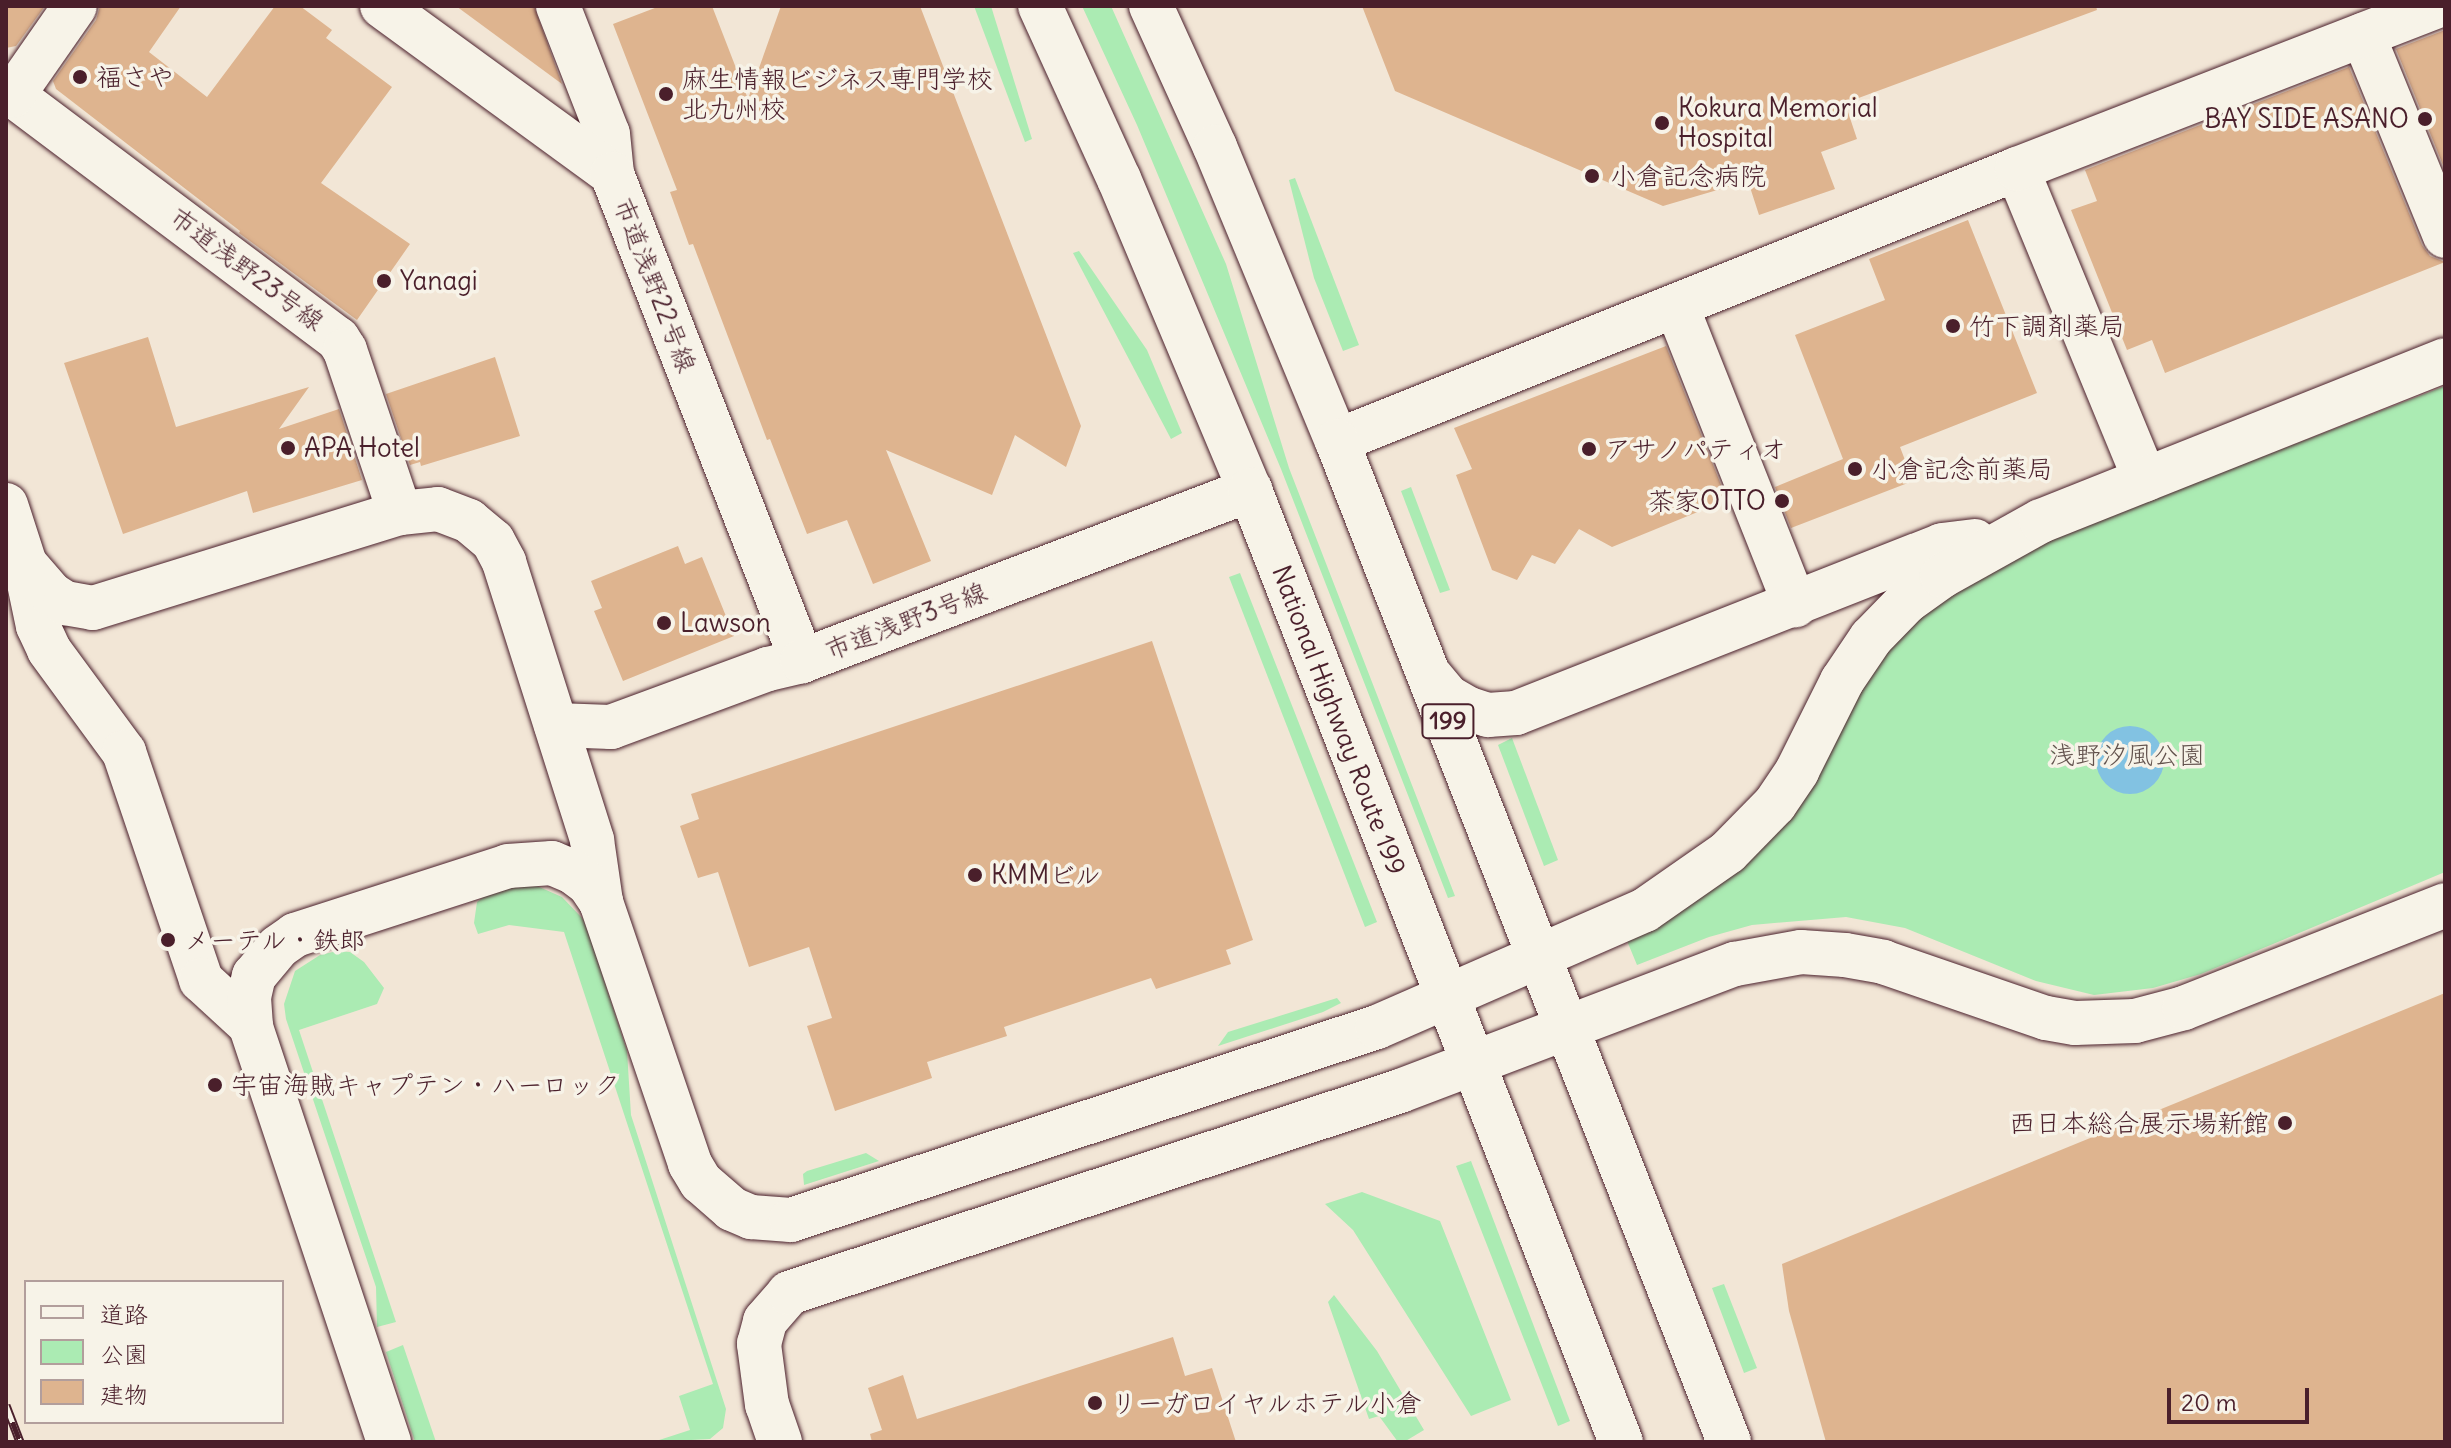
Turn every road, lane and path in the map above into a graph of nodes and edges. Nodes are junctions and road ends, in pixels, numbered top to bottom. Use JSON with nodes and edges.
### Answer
{"nodes":[{"id":1,"x":75,"y":6,"type":"edge"},
{"id":2,"x":382,"y":6,"type":"edge"},
{"id":3,"x":558,"y":6,"type":"edge"},
{"id":4,"x":1040,"y":6,"type":"edge"},
{"id":5,"x":1151,"y":6,"type":"edge"},
{"id":6,"x":2438,"y":6,"type":"edge"},
{"id":7,"x":2363,"y":35,"type":"junction"},
{"id":8,"x":10,"y":92,"type":"edge"},
{"id":9,"x":2017,"y":169,"type":"junction"},
{"id":10,"x":612,"y":174,"type":"junction"},
{"id":11,"x":2445,"y":236,"type":"edge"},
{"id":12,"x":1677,"y":307,"type":"junction"},
{"id":13,"x":2445,"y":360,"type":"edge"},
{"id":14,"x":1337,"y":441,"type":"junction"},
{"id":15,"x":2145,"y":480,"type":"junction"},
{"id":16,"x":1250,"y":490,"type":"junction"},
{"id":17,"x":6,"y":505,"type":"edge"},
{"id":18,"x":400,"y":513,"type":"junction"},
{"id":19,"x":1997,"y":544,"type":"junction"},
{"id":20,"x":25,"y":564,"type":"junction"},
{"id":21,"x":1795,"y":605,"type":"junction"},
{"id":22,"x":93,"y":608,"type":"junction"},
{"id":23,"x":38,"y":626,"type":"junction"},
{"id":24,"x":802,"y":661,"type":"junction"},
{"id":25,"x":1431,"y":677,"type":"junction"},
{"id":26,"x":556,"y":725,"type":"junction"},
{"id":27,"x":601,"y":902,"type":"junction"},
{"id":28,"x":2445,"y":905,"type":"edge"},
{"id":29,"x":1541,"y":956,"type":"junction"},
{"id":30,"x":1447,"y":997,"type":"junction"},
{"id":31,"x":251,"y":1026,"type":"junction"},
{"id":32,"x":1570,"y":1028,"type":"junction"},
{"id":33,"x":1474,"y":1064,"type":"junction"},
{"id":34,"x":389,"y":1442,"type":"edge"},
{"id":35,"x":780,"y":1442,"type":"edge"},
{"id":36,"x":1621,"y":1442,"type":"edge"},
{"id":37,"x":1729,"y":1442,"type":"edge"}],
"edges":[{"from":1,"to":8,"type":"main road"},
{"from":2,"to":10,"type":"main road","name":"市道浅野22号線"},
{"from":3,"to":10,"type":"main road"},
{"from":4,"to":16,"type":"main road","name":"National Highway Route 199"},
{"from":5,"to":14,"type":"main road","number":"199"},
{"from":6,"to":7,"type":"main road"},
{"from":7,"to":9,"type":"main road"},
{"from":7,"to":11,"type":"main road"},
{"from":8,"to":18,"type":"main road","name":"市道浅野23号線"},
{"from":9,"to":12,"type":"main road"},
{"from":9,"to":15,"type":"main road"},
{"from":10,"to":24,"type":"main road","name":"市道浅野22号線"},
{"from":12,"to":14,"type":"main road"},
{"from":12,"to":21,"type":"main road"},
{"from":13,"to":15,"type":"main road"},
{"from":14,"to":25,"type":"main road","number":"199"},
{"from":15,"to":19,"type":"main road"},
{"from":16,"to":24,"type":"main road","name":"市道浅野3号線"},
{"from":16,"to":30,"type":"main road","name":"National Highway Route 199"},
{"from":17,"to":20,"type":"main road"},
{"from":18,"to":22,"type":"main road"},
{"from":18,"to":26,"type":"main road"},
{"from":19,"to":21,"type":"main road"},
{"from":19,"to":29,"type":"main road"},
{"from":20,"to":22,"type":"main road"},
{"from":20,"to":23,"type":"main road"},
{"from":21,"to":25,"type":"main road"},
{"from":22,"to":23,"type":"main road"},
{"from":23,"to":31,"type":"main road"},
{"from":24,"to":26,"type":"main road","name":"市道浅野3号線"},
{"from":25,"to":29,"type":"main road","number":"199"},
{"from":26,"to":27,"type":"main road"},
{"from":27,"to":30,"type":"main road"},
{"from":27,"to":31,"type":"main road"},
{"from":28,"to":32,"type":"main road"},
{"from":29,"to":30,"type":"main road"},
{"from":29,"to":32,"type":"main road","number":"199"},
{"from":30,"to":33,"type":"main road","name":"National Highway Route 199"},
{"from":31,"to":34,"type":"main road"},
{"from":32,"to":33,"type":"main road"},
{"from":32,"to":37,"type":"main road","number":"199"},
{"from":33,"to":35,"type":"main road"},
{"from":33,"to":36,"type":"main road","name":"National Highway Route 199"}]}
